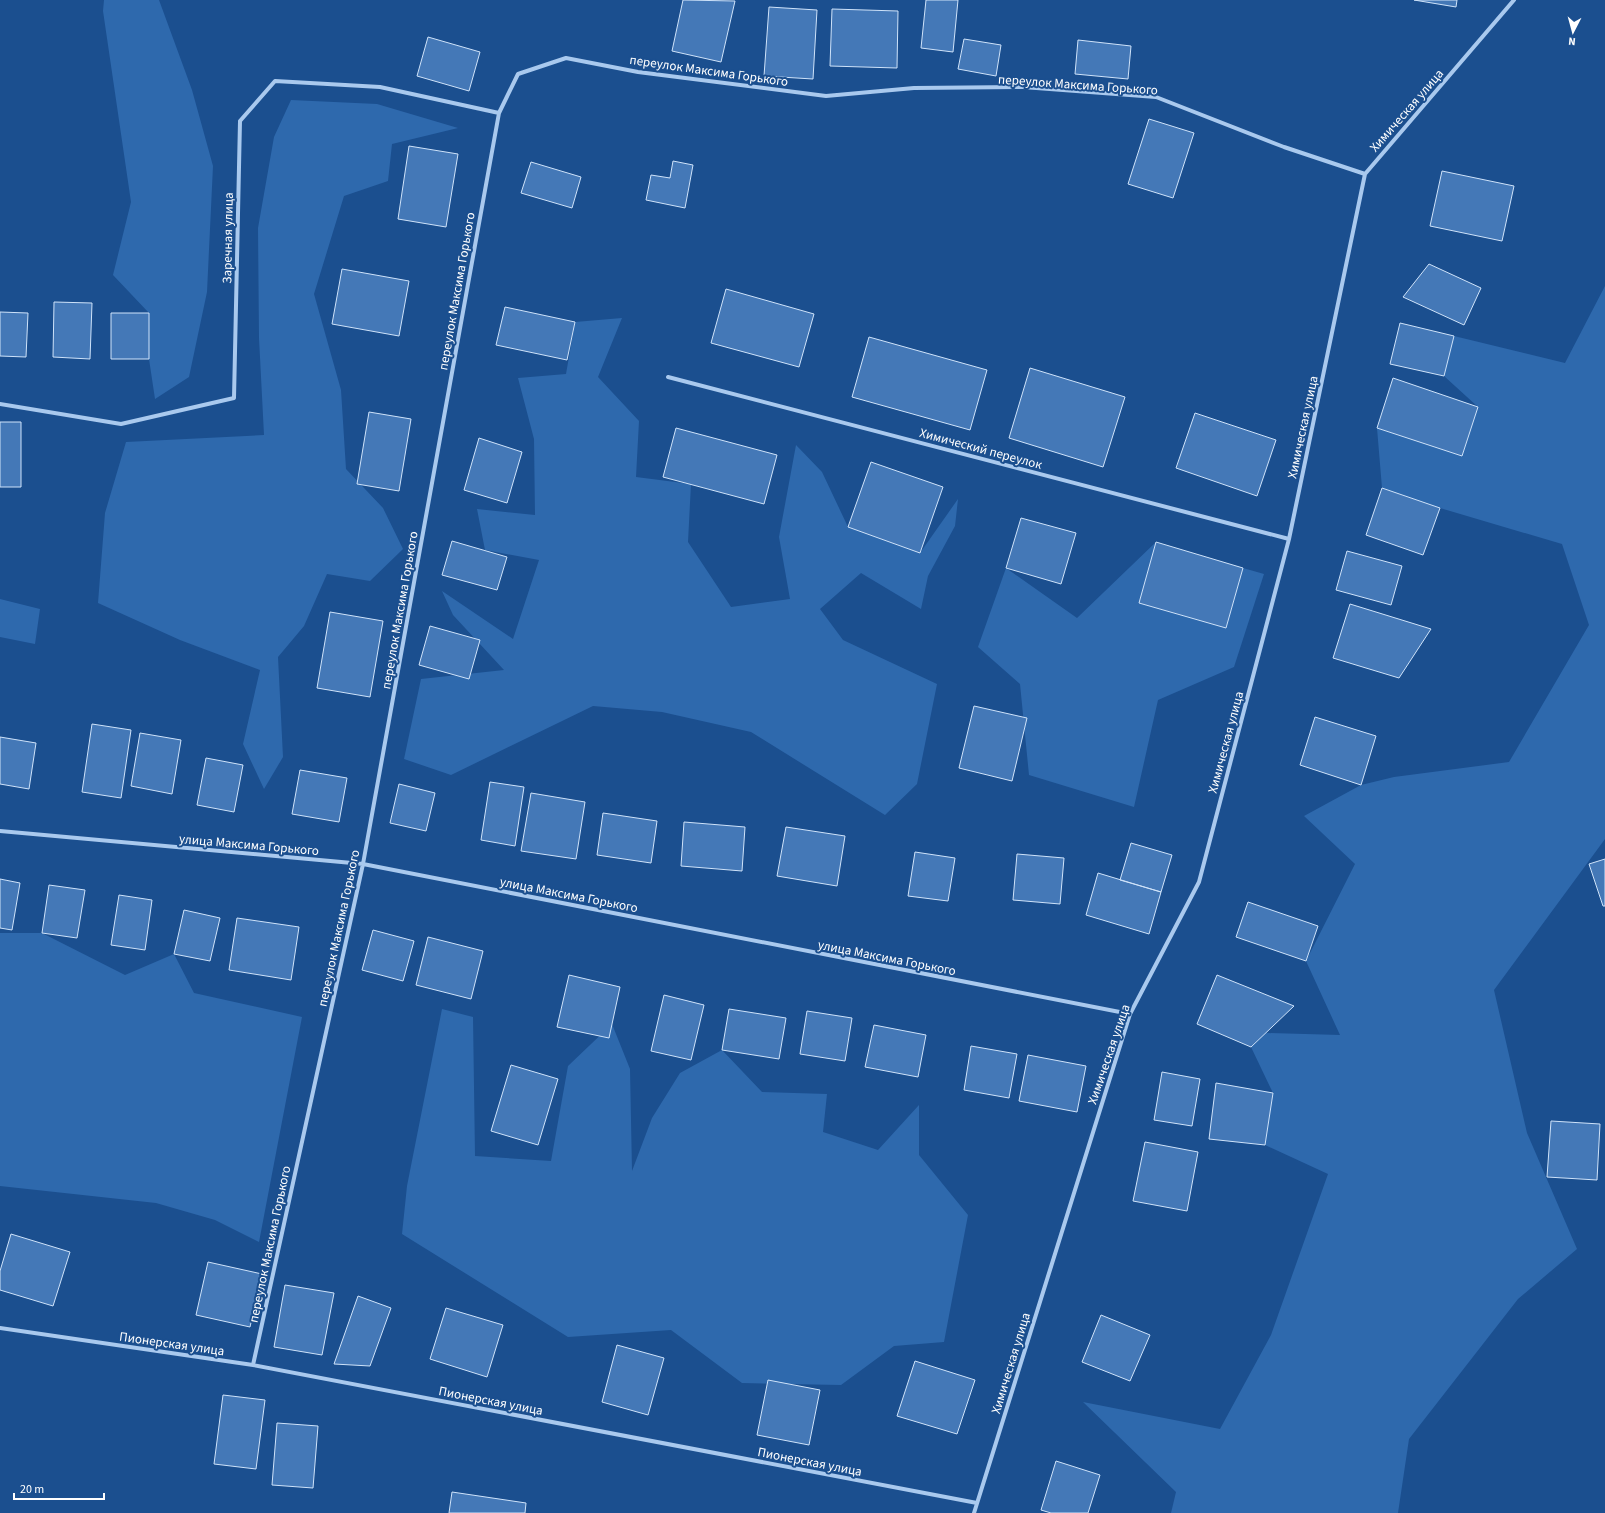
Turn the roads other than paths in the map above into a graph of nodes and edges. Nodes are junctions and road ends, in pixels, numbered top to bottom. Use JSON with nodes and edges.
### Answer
{"nodes":[{"id":1,"x":1514,"y":0,"type":"edge"},
{"id":2,"x":499,"y":113,"type":"junction"},
{"id":3,"x":1365,"y":174,"type":"junction"},
{"id":4,"x":668,"y":377,"type":"dead end"},
{"id":5,"x":0,"y":404,"type":"edge"},
{"id":6,"x":1289,"y":539,"type":"junction"},
{"id":7,"x":0,"y":831,"type":"edge"},
{"id":8,"x":363,"y":864,"type":"junction"},
{"id":9,"x":1130,"y":1014,"type":"junction"},
{"id":10,"x":0,"y":1328,"type":"edge"},
{"id":11,"x":253,"y":1364,"type":"junction"},
{"id":12,"x":977,"y":1503,"type":"junction"},
{"id":13,"x":974,"y":1513,"type":"edge"}],
"edges":[{"from":1,"to":3,"type":"street","name":"Химическая улица"},
{"from":2,"to":3,"type":"street","name":"переулок Максима Горького"},
{"from":2,"to":5,"type":"street","name":"Заречная улица"},
{"from":2,"to":8,"type":"street","name":"переулок Максима Горького"},
{"from":3,"to":6,"type":"street","name":"Химическая улица"},
{"from":4,"to":6,"type":"street","name":"Химический переулок"},
{"from":6,"to":9,"type":"street","name":"Химическая улица"},
{"from":7,"to":8,"type":"street","name":"улица Максима Горького"},
{"from":8,"to":9,"type":"street","name":"улица Максима Горького"},
{"from":8,"to":11,"type":"street","name":"переулок Максима Горького"},
{"from":9,"to":12,"type":"street","name":"Химическая улица"},
{"from":10,"to":11,"type":"street","name":"Пионерская улица"},
{"from":11,"to":12,"type":"street","name":"Пионерская улица"},
{"from":12,"to":13,"type":"street","name":"Химическая улица"}]}
